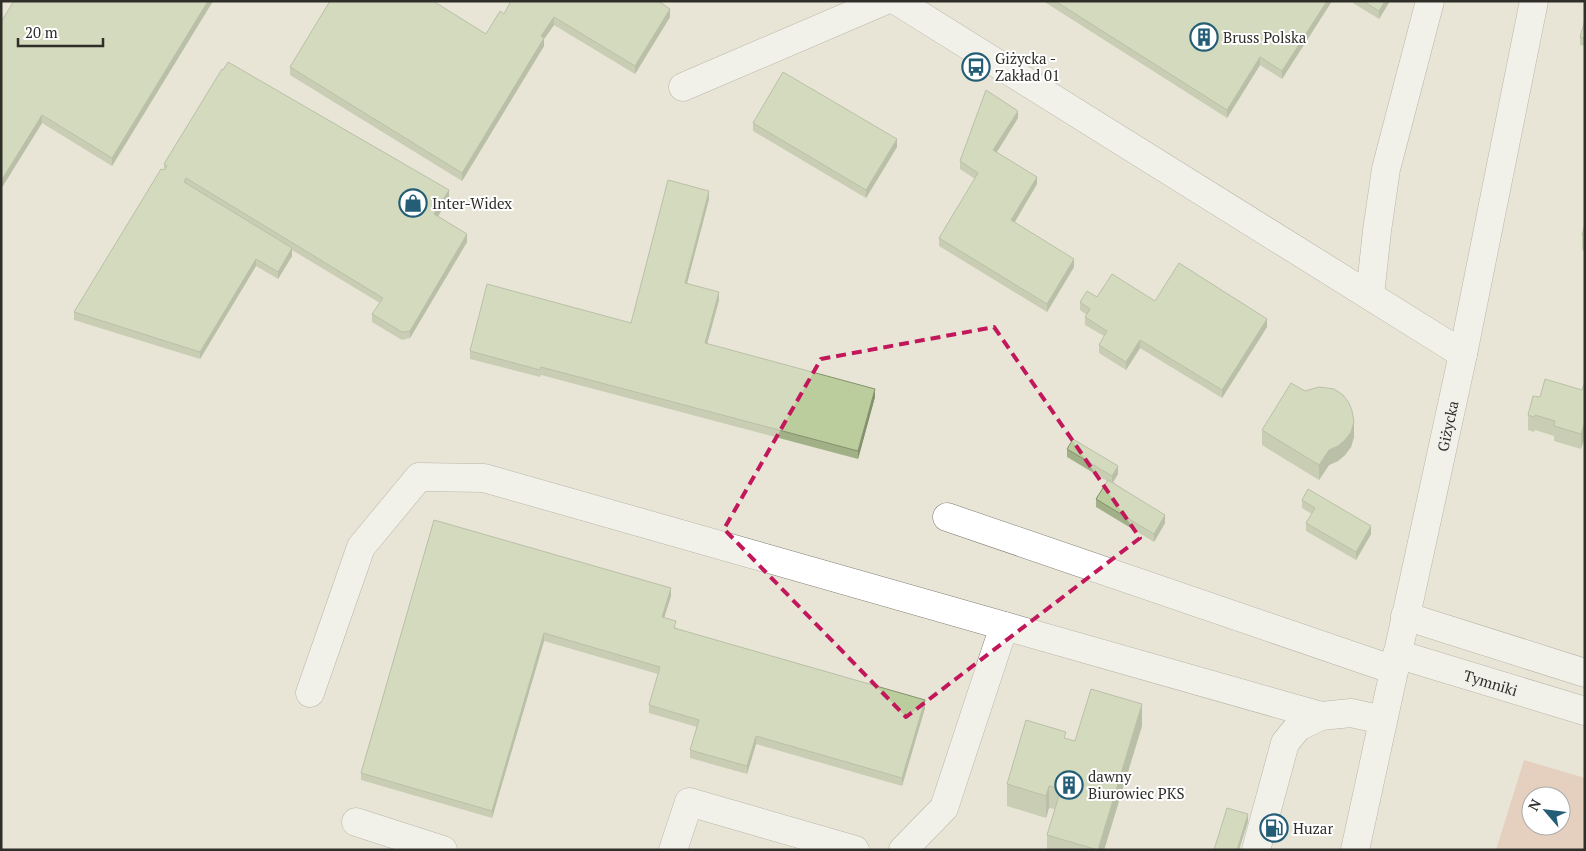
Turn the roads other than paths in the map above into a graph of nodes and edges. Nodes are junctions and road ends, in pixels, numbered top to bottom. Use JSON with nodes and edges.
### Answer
{"nodes":[{"id":1,"x":884,"y":1,"type":"edge"},
{"id":2,"x":897,"y":1,"type":"edge"},
{"id":3,"x":1430,"y":1,"type":"edge"},
{"id":4,"x":1534,"y":1,"type":"edge"},
{"id":5,"x":683,"y":87,"type":"dead end"},
{"id":6,"x":1370,"y":295,"type":"junction"},
{"id":7,"x":1463,"y":354,"type":"junction"},
{"id":8,"x":947,"y":517,"type":"dead end"},
{"id":9,"x":1405,"y":616,"type":"junction"},
{"id":10,"x":1004,"y":626,"type":"junction"},
{"id":11,"x":1395,"y":662,"type":"junction"},
{"id":12,"x":1585,"y":674,"type":"edge"},
{"id":13,"x":310,"y":693,"type":"dead end"},
{"id":14,"x":1585,"y":710,"type":"edge"},
{"id":15,"x":1320,"y":716,"type":"junction"},
{"id":16,"x":1383,"y":720,"type":"junction"},
{"id":17,"x":356,"y":822,"type":"dead end"},
{"id":18,"x":443,"y":850,"type":"edge"},
{"id":19,"x":673,"y":850,"type":"edge"},
{"id":20,"x":854,"y":850,"type":"edge"},
{"id":21,"x":903,"y":850,"type":"edge"},
{"id":22,"x":1256,"y":850,"type":"edge"},
{"id":23,"x":1355,"y":850,"type":"edge"}],
"edges":[{"from":1,"to":5,"type":"street"},
{"from":2,"to":6,"type":"street"},
{"from":3,"to":6,"type":"street"},
{"from":4,"to":7,"type":"street","name":"Giżycka"},
{"from":6,"to":7,"type":"street"},
{"from":7,"to":9,"type":"street","name":"Giżycka"},
{"from":8,"to":11,"type":"street","name":"Tymniki"},
{"from":9,"to":11,"type":"street","name":"Giżycka"},
{"from":9,"to":12,"type":"street"},
{"from":10,"to":13,"type":"street"},
{"from":10,"to":15,"type":"street"},
{"from":10,"to":21,"type":"street"},
{"from":11,"to":14,"type":"street","name":"Tymniki"},
{"from":11,"to":16,"type":"street","name":"Giżycka"},
{"from":15,"to":16,"type":"street"},
{"from":15,"to":22,"type":"street"},
{"from":16,"to":23,"type":"street","name":"Giżycka"},
{"from":17,"to":18,"type":"street"},
{"from":19,"to":20,"type":"street"}]}
